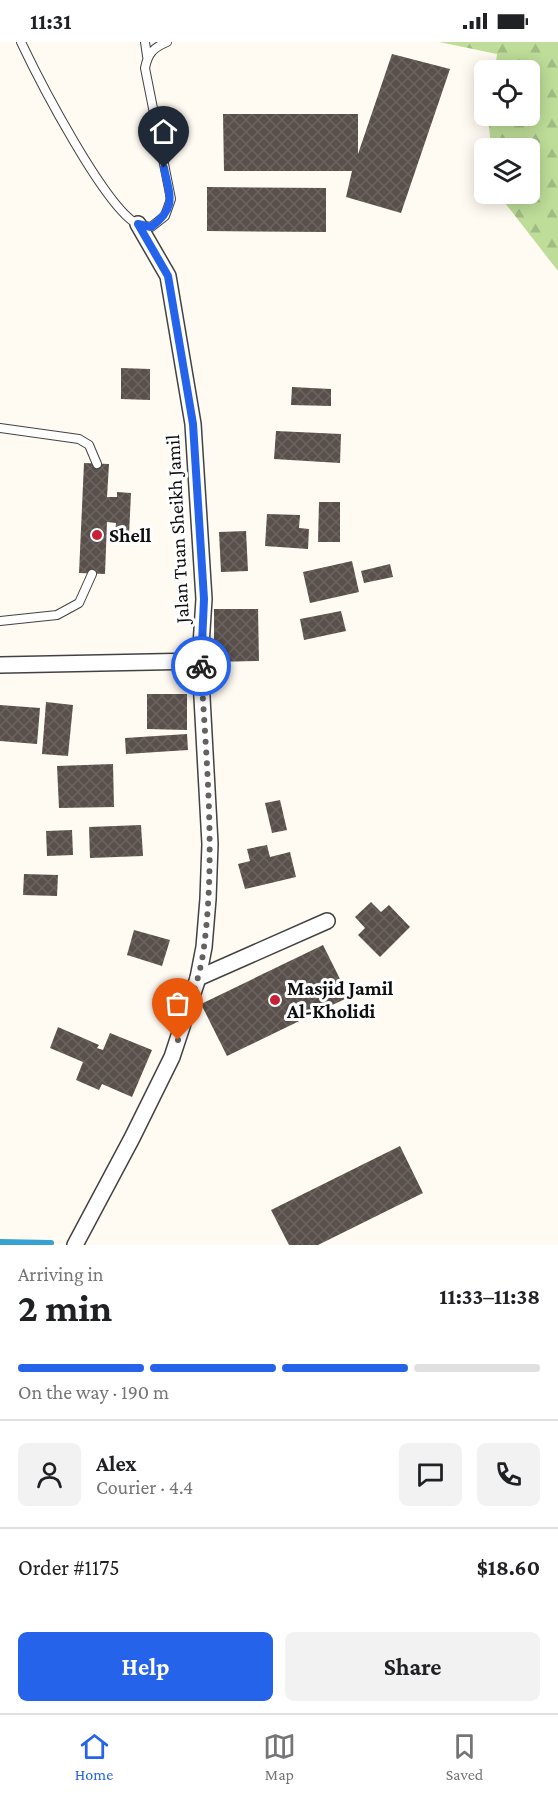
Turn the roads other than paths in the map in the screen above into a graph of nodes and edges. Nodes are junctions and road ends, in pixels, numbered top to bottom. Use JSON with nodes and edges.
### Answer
{"nodes":[{"id":1,"x":21,"y":42,"type":"edge"},
{"id":2,"x":145,"y":42,"type":"edge"},
{"id":3,"x":167,"y":42,"type":"edge"},
{"id":4,"x":147,"y":56,"type":"junction"},
{"id":5,"x":138,"y":224,"type":"junction"},
{"id":6,"x":0,"y":428,"type":"edge"},
{"id":7,"x":97,"y":464,"type":"dead end"},
{"id":8,"x":92,"y":574,"type":"dead end"},
{"id":9,"x":0,"y":621,"type":"edge"},
{"id":10,"x":200,"y":661,"type":"junction"},
{"id":11,"x":0,"y":665,"type":"edge"},
{"id":12,"x":327,"y":921,"type":"dead end"},
{"id":13,"x":198,"y":978,"type":"junction"},
{"id":14,"x":75,"y":1245,"type":"edge"}],
"edges":[{"from":1,"to":5,"type":"lane"},
{"from":2,"to":4,"type":"lane"},
{"from":3,"to":4,"type":"lane"},
{"from":4,"to":5,"type":"lane"},
{"from":5,"to":10,"type":"street","name":"Jalan Tuan Sheikh Jamil"},
{"from":6,"to":7,"type":"lane"},
{"from":8,"to":9,"type":"lane"},
{"from":10,"to":11,"type":"street"},
{"from":10,"to":13,"type":"street","name":"Jalan Tuan Sheikh Jamil"},
{"from":12,"to":13,"type":"street"},
{"from":13,"to":14,"type":"street","name":"Jalan Tuan Sheikh Jamil"}]}
